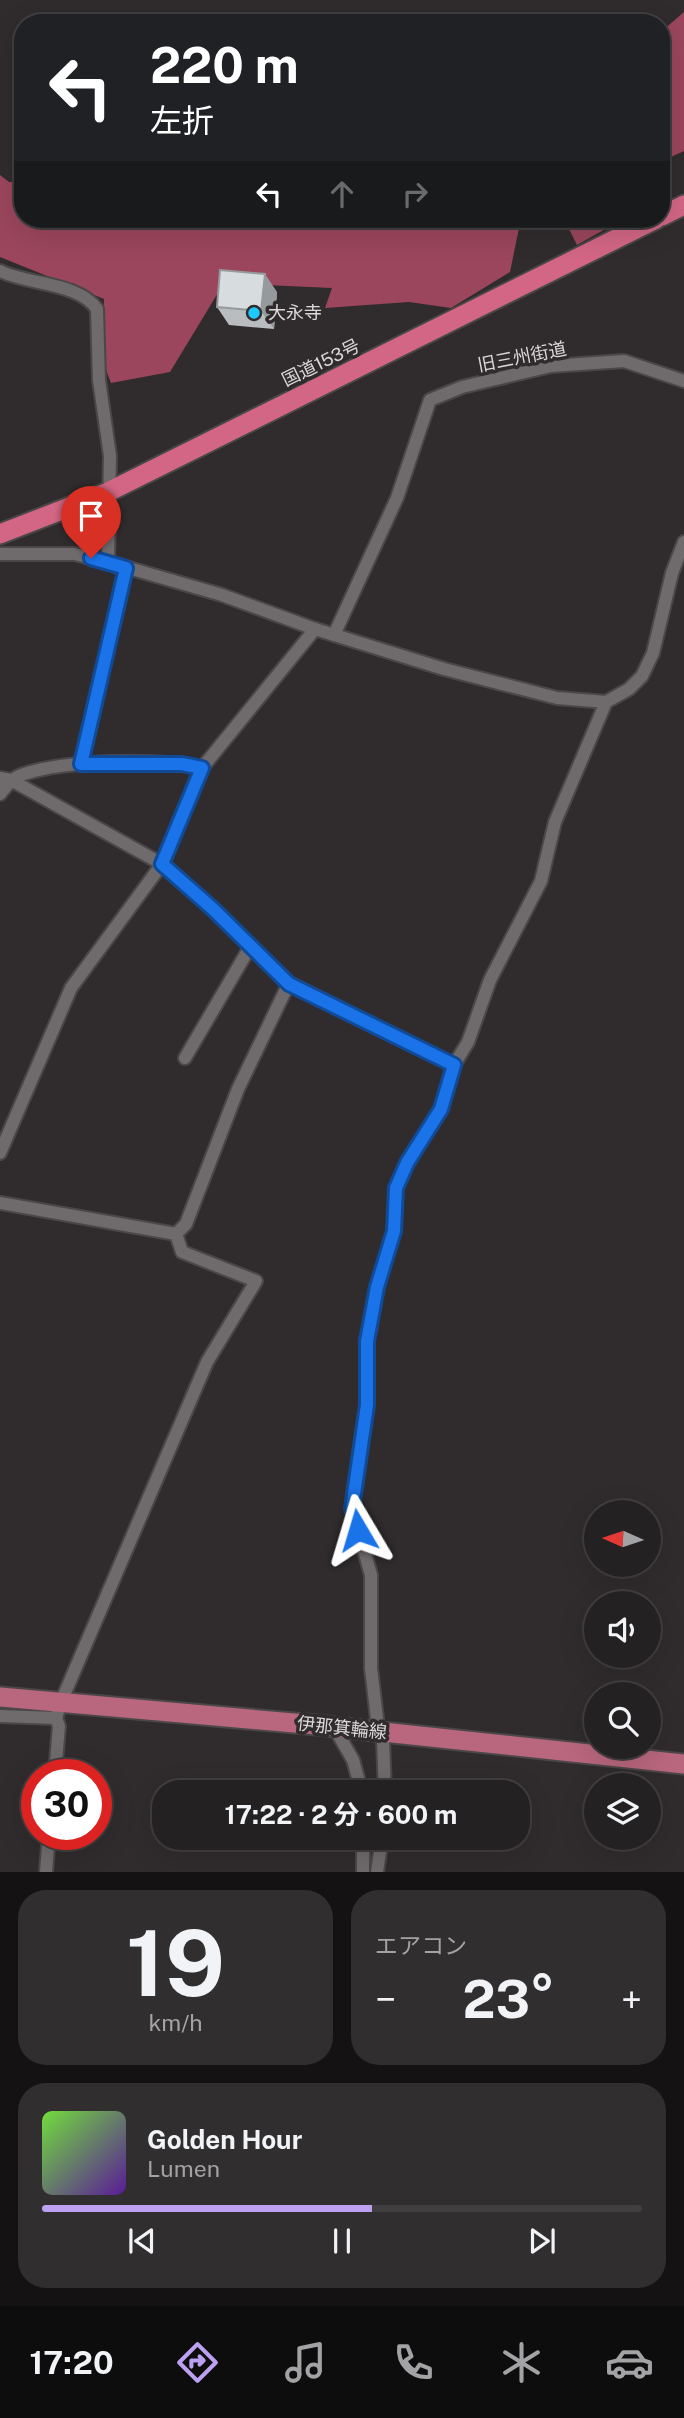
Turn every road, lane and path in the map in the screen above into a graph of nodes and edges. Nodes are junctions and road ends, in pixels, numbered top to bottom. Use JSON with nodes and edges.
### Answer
{"nodes":[{"id":1,"x":638,"y":228,"type":"edge"},
{"id":2,"x":0,"y":271,"type":"edge"},
{"id":3,"x":684,"y":380,"type":"edge"},
{"id":4,"x":108,"y":492,"type":"junction"},
{"id":5,"x":0,"y":534,"type":"edge"},
{"id":6,"x":683,"y":548,"type":"edge"},
{"id":7,"x":0,"y":554,"type":"edge"},
{"id":8,"x":108,"y":562,"type":"junction"},
{"id":9,"x":126,"y":568,"type":"junction"},
{"id":10,"x":315,"y":629,"type":"junction"},
{"id":11,"x":334,"y":635,"type":"junction"},
{"id":12,"x":606,"y":702,"type":"junction"},
{"id":13,"x":81,"y":764,"type":"junction"},
{"id":14,"x":202,"y":768,"type":"junction"},
{"id":15,"x":6,"y":779,"type":"edge"},
{"id":16,"x":0,"y":794,"type":"edge"},
{"id":17,"x":162,"y":864,"type":"junction"},
{"id":18,"x":250,"y":947,"type":"junction"},
{"id":19,"x":289,"y":984,"type":"junction"},
{"id":20,"x":185,"y":1058,"type":"dead end"},
{"id":21,"x":454,"y":1065,"type":"junction"},
{"id":22,"x":0,"y":1153,"type":"edge"},
{"id":23,"x":0,"y":1203,"type":"edge"},
{"id":24,"x":176,"y":1234,"type":"junction"},
{"id":25,"x":0,"y":1697,"type":"edge"},
{"id":26,"x":59,"y":1710,"type":"junction"},
{"id":27,"x":0,"y":1716,"type":"edge"},
{"id":28,"x":377,"y":1719,"type":"dead end"},
{"id":29,"x":334,"y":1727,"type":"junction"},
{"id":30,"x":383,"y":1740,"type":"dead end"},
{"id":31,"x":56,"y":1759,"type":"edge"},
{"id":32,"x":684,"y":1764,"type":"edge"},
{"id":33,"x":359,"y":1780,"type":"edge"},
{"id":34,"x":385,"y":1780,"type":"edge"},
{"id":35,"x":48,"y":1850,"type":"edge"},
{"id":36,"x":363,"y":1850,"type":"edge"},
{"id":37,"x":380,"y":1850,"type":"edge"},
{"id":38,"x":46,"y":1872,"type":"edge"},
{"id":39,"x":363,"y":1872,"type":"edge"},
{"id":40,"x":377,"y":1872,"type":"edge"}],
"edges":[{"from":1,"to":4,"type":"highway","name":"国道153号"},
{"from":2,"to":4,"type":"street"},
{"from":3,"to":11,"type":"street","name":"旧三州街道"},
{"from":4,"to":5,"type":"highway","name":"国道153号"},
{"from":4,"to":8,"type":"street"},
{"from":6,"to":12,"type":"street"},
{"from":7,"to":8,"type":"street"},
{"from":8,"to":9,"type":"street"},
{"from":9,"to":10,"type":"street"},
{"from":9,"to":13,"type":"street"},
{"from":10,"to":11,"type":"street"},
{"from":10,"to":14,"type":"street"},
{"from":11,"to":12,"type":"street"},
{"from":12,"to":21,"type":"street"},
{"from":13,"to":14,"type":"street"},
{"from":13,"to":15,"type":"street"},
{"from":14,"to":17,"type":"street"},
{"from":15,"to":16,"type":"street"},
{"from":15,"to":17,"type":"street"},
{"from":17,"to":18,"type":"street"},
{"from":17,"to":22,"type":"street"},
{"from":18,"to":19,"type":"street"},
{"from":18,"to":20,"type":"street"},
{"from":19,"to":21,"type":"street"},
{"from":19,"to":24,"type":"street"},
{"from":21,"to":28,"type":"street"},
{"from":23,"to":24,"type":"street"},
{"from":24,"to":26,"type":"street"},
{"from":25,"to":26,"type":"main road","name":"伊那箕輪線"},
{"from":26,"to":27,"type":"street"},
{"from":26,"to":29,"type":"main road","name":"伊那箕輪線"},
{"from":26,"to":31,"type":"street"},
{"from":29,"to":32,"type":"main road","name":"伊那箕輪線"},
{"from":29,"to":33,"type":"street"},
{"from":30,"to":34,"type":"street"},
{"from":35,"to":38,"type":"street"},
{"from":36,"to":39,"type":"street"},
{"from":37,"to":40,"type":"street"}]}
